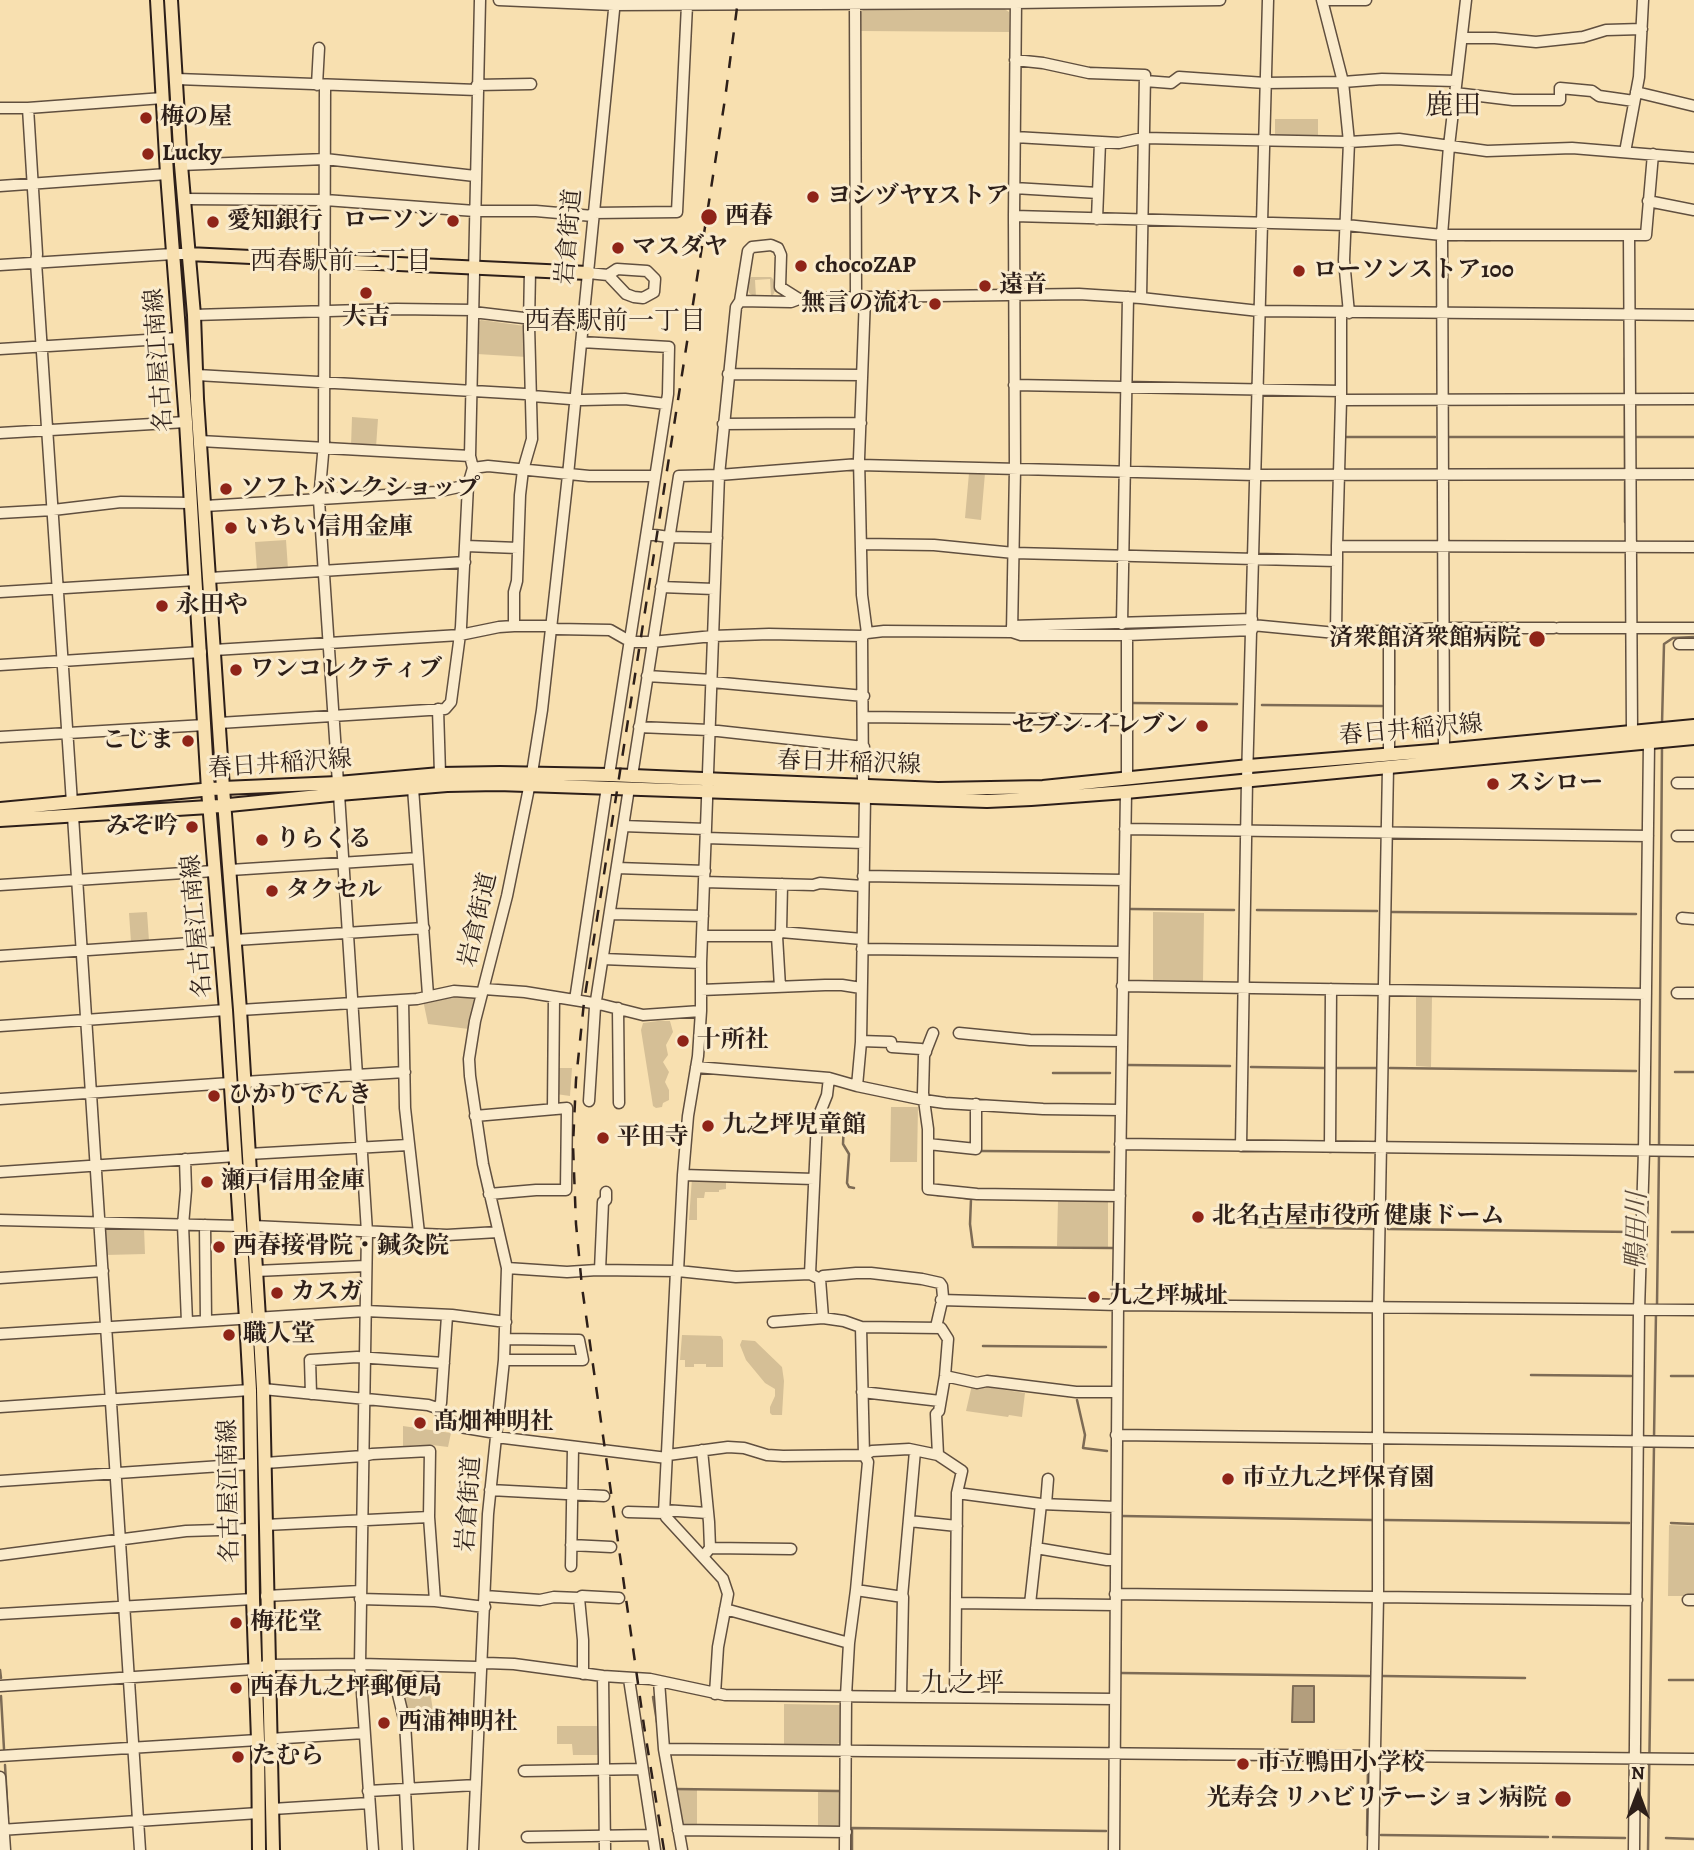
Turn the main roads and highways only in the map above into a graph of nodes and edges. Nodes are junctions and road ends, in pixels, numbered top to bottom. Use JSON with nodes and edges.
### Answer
{"nodes":[{"id":1,"x":157,"y":0,"type":"edge"},
{"id":2,"x":171,"y":0,"type":"edge"},
{"id":3,"x":188,"y":254,"type":"junction"},
{"id":4,"x":589,"y":272,"type":"road end"},
{"id":5,"x":203,"y":579,"type":"junction"},
{"id":6,"x":208,"y":651,"type":"junction"},
{"id":7,"x":1694,"y":726,"type":"edge"},
{"id":8,"x":1673,"y":734,"type":"junction"},
{"id":9,"x":1652,"y":738,"type":"junction"},
{"id":10,"x":1694,"y":738,"type":"edge"},
{"id":11,"x":1388,"y":761,"type":"junction"},
{"id":12,"x":531,"y":779,"type":"junction"},
{"id":13,"x":223,"y":788,"type":"junction"},
{"id":14,"x":338,"y":788,"type":"junction"},
{"id":15,"x":208,"y":790,"type":"junction"},
{"id":16,"x":864,"y":792,"type":"junction"},
{"id":17,"x":225,"y":806,"type":"junction"},
{"id":18,"x":209,"y":807,"type":"junction"},
{"id":19,"x":0,"y":809,"type":"edge"},
{"id":20,"x":72,"y":809,"type":"junction"},
{"id":21,"x":0,"y":820,"type":"edge"},
{"id":22,"x":242,"y":1155,"type":"junction"},
{"id":23,"x":247,"y":1226,"type":"junction"},
{"id":24,"x":253,"y":1318,"type":"junction"},
{"id":25,"x":256,"y":1390,"type":"junction"},
{"id":26,"x":260,"y":1597,"type":"junction"},
{"id":27,"x":264,"y":1740,"type":"junction"},
{"id":28,"x":259,"y":1850,"type":"edge"},
{"id":29,"x":273,"y":1850,"type":"edge"}],
"edges":[{"from":1,"to":5,"type":"main road","name":"名古屋江南線"},
{"from":2,"to":3,"type":"main road","name":"名古屋江南線"},
{"from":3,"to":4,"type":"main road"},
{"from":3,"to":5,"type":"main road","name":"名古屋江南線"},
{"from":5,"to":6,"type":"main road","name":"名古屋江南線"},
{"from":6,"to":13,"type":"main road","name":"名古屋江南線"},
{"from":6,"to":15,"type":"main road","name":"名古屋江南線"},
{"from":7,"to":8,"type":"main road","name":"春日井稲沢線"},
{"from":8,"to":9,"type":"main road","name":"春日井稲沢線"},
{"from":8,"to":10,"type":"main road","name":"春日井稲沢線"},
{"from":9,"to":11,"type":"main road","name":"春日井稲沢線"},
{"from":9,"to":11,"type":"main road","name":"春日井稲沢線"},
{"from":11,"to":16,"type":"main road","name":"春日井稲沢線"},
{"from":11,"to":16,"type":"main road","name":"春日井稲沢線"},
{"from":12,"to":14,"type":"main road","name":"春日井稲沢線"},
{"from":12,"to":14,"type":"main road","name":"春日井稲沢線"},
{"from":12,"to":16,"type":"main road","name":"春日井稲沢線"},
{"from":13,"to":14,"type":"main road","name":"春日井稲沢線"},
{"from":13,"to":15,"type":"main road","name":"春日井稲沢線"},
{"from":13,"to":17,"type":"main road","name":"名古屋江南線"},
{"from":14,"to":17,"type":"main road","name":"春日井稲沢線"},
{"from":15,"to":18,"type":"main road","name":"名古屋江南線"},
{"from":15,"to":20,"type":"main road","name":"春日井稲沢線"},
{"from":17,"to":18,"type":"main road","name":"春日井稲沢線"},
{"from":17,"to":22,"type":"main road","name":"名古屋江南線"},
{"from":18,"to":20,"type":"main road","name":"春日井稲沢線"},
{"from":18,"to":22,"type":"main road","name":"名古屋江南線"},
{"from":19,"to":20,"type":"main road","name":"春日井稲沢線"},
{"from":20,"to":21,"type":"main road","name":"春日井稲沢線"},
{"from":22,"to":23,"type":"main road","name":"名古屋江南線"},
{"from":23,"to":24,"type":"main road","name":"名古屋江南線"},
{"from":23,"to":24,"type":"main road","name":"名古屋江南線"},
{"from":24,"to":25,"type":"main road","name":"名古屋江南線"},
{"from":25,"to":26,"type":"main road","name":"名古屋江南線"},
{"from":25,"to":26,"type":"main road","name":"名古屋江南線"},
{"from":26,"to":27,"type":"main road","name":"名古屋江南線"},
{"from":26,"to":27,"type":"main road","name":"名古屋江南線"},
{"from":27,"to":28,"type":"main road","name":"名古屋江南線"},
{"from":27,"to":29,"type":"main road","name":"名古屋江南線"}]}
